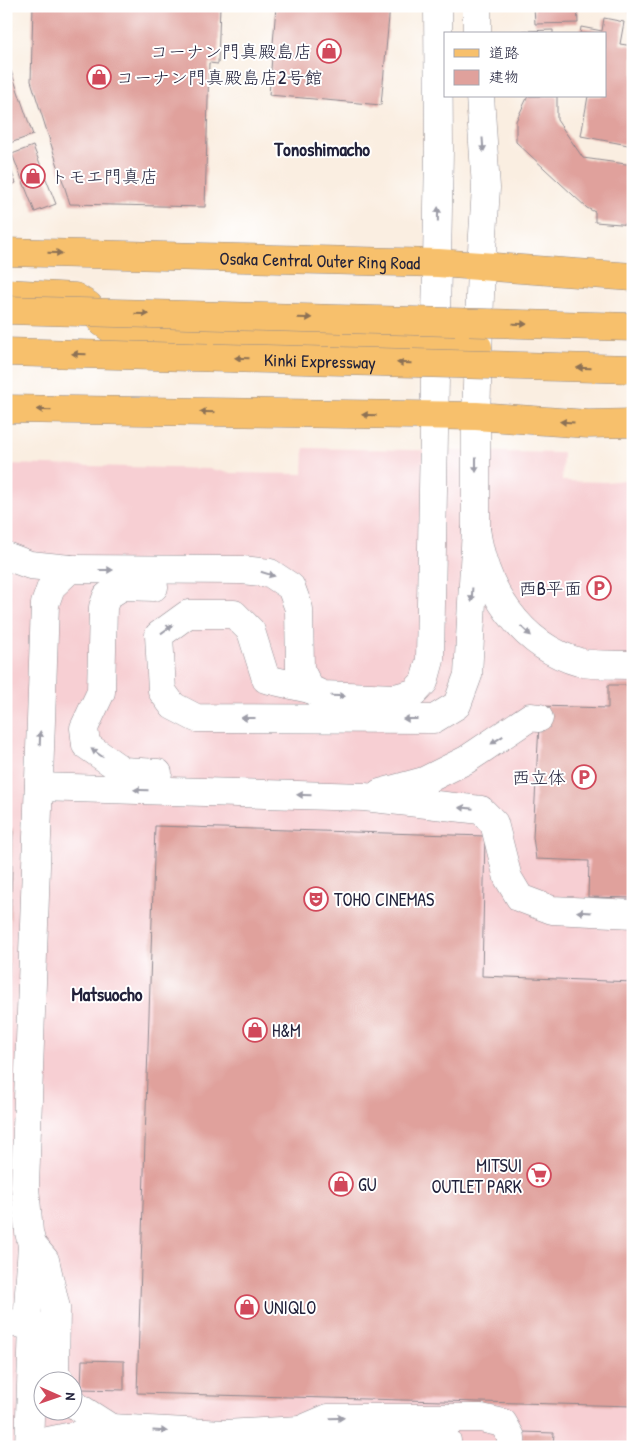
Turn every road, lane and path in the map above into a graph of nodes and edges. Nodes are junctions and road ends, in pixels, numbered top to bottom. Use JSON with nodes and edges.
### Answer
{"nodes":[{"id":1,"x":438,"y":6,"type":"edge"},
{"id":2,"x":477,"y":6,"type":"edge"},
{"id":3,"x":477,"y":32,"type":"edge"},
{"id":4,"x":480,"y":98,"type":"edge"},
{"id":5,"x":6,"y":252,"type":"edge"},
{"id":6,"x":438,"y":263,"type":"junction"},
{"id":7,"x":480,"y":266,"type":"junction"},
{"id":8,"x":633,"y":277,"type":"edge"},
{"id":9,"x":6,"y":293,"type":"edge"},
{"id":10,"x":6,"y":310,"type":"edge"},
{"id":11,"x":633,"y":327,"type":"edge"},
{"id":12,"x":437,"y":345,"type":"junction"},
{"id":13,"x":478,"y":347,"type":"junction"},
{"id":14,"x":6,"y":352,"type":"edge"},
{"id":15,"x":633,"y":369,"type":"edge"},
{"id":16,"x":6,"y":409,"type":"edge"},
{"id":17,"x":436,"y":416,"type":"junction"},
{"id":18,"x":476,"y":416,"type":"junction"},
{"id":19,"x":633,"y":424,"type":"edge"},
{"id":20,"x":476,"y":529,"type":"junction"},
{"id":21,"x":6,"y":556,"type":"edge"},
{"id":22,"x":70,"y":569,"type":"junction"},
{"id":23,"x":242,"y":570,"type":"junction"},
{"id":24,"x":633,"y":665,"type":"edge"},
{"id":25,"x":310,"y":689,"type":"junction"},
{"id":26,"x":539,"y":718,"type":"dead end"},
{"id":27,"x":39,"y":787,"type":"junction"},
{"id":28,"x":222,"y":792,"type":"junction"},
{"id":29,"x":364,"y":797,"type":"junction"},
{"id":30,"x":631,"y":913,"type":"edge"},
{"id":31,"x":32,"y":1245,"type":"junction"},
{"id":32,"x":22,"y":1324,"type":"edge"},
{"id":33,"x":55,"y":1370,"type":"edge"},
{"id":34,"x":58,"y":1370,"type":"edge"},
{"id":35,"x":82,"y":1409,"type":"edge"},
{"id":36,"x":111,"y":1428,"type":"junction"},
{"id":37,"x":300,"y":1430,"type":"junction"},
{"id":38,"x":29,"y":1447,"type":"edge"},
{"id":39,"x":36,"y":1447,"type":"edge"},
{"id":40,"x":447,"y":1447,"type":"edge"},
{"id":41,"x":511,"y":1447,"type":"edge"}],
"edges":[{"from":6,"to":1,"type":"street","one_way":true},
{"from":2,"to":3,"type":"street"},
{"from":4,"to":7,"type":"street","one_way":true},
{"from":5,"to":6,"type":"main road","name":"Osaka Central Outer Ring Road","one_way":true},
{"from":6,"to":7,"type":"main road","name":"Osaka Central Outer Ring Road"},
{"from":6,"to":12,"type":"street"},
{"from":7,"to":8,"type":"main road","name":"Osaka Central Outer Ring Road"},
{"from":7,"to":13,"type":"street"},
{"from":9,"to":12,"type":"main road"},
{"from":10,"to":11,"type":"main road","one_way":true,"bridge":true},
{"from":12,"to":13,"type":"main road"},
{"from":12,"to":17,"type":"street"},
{"from":13,"to":18,"type":"street"},
{"from":15,"to":14,"type":"main road","name":"Kinki Expressway","one_way":true,"bridge":true},
{"from":17,"to":16,"type":"main road","one_way":true},
{"from":17,"to":18,"type":"main road"},
{"from":25,"to":17,"type":"street","one_way":true},
{"from":19,"to":18,"type":"main road","one_way":true},
{"from":18,"to":20,"type":"street","one_way":true},
{"from":20,"to":24,"type":"street","one_way":true},
{"from":20,"to":25,"type":"street","one_way":true},
{"from":21,"to":22,"type":"street"},
{"from":22,"to":23,"type":"street","one_way":true},
{"from":27,"to":22,"type":"street","one_way":true},
{"from":23,"to":25,"type":"street","one_way":true},
{"from":28,"to":23,"type":"street","one_way":true},
{"from":26,"to":29,"type":"street","one_way":true},
{"from":28,"to":27,"type":"street","one_way":true},
{"from":27,"to":31,"type":"street"},
{"from":29,"to":28,"type":"street","one_way":true},
{"from":30,"to":29,"type":"street","one_way":true},
{"from":31,"to":32,"type":"street"},
{"from":31,"to":34,"type":"street"},
{"from":32,"to":33,"type":"street"},
{"from":32,"to":38,"type":"street"},
{"from":35,"to":36,"type":"street"},
{"from":36,"to":37,"type":"street","one_way":true},
{"from":36,"to":39,"type":"street"},
{"from":37,"to":40,"type":"street"},
{"from":37,"to":41,"type":"street","one_way":true}]}
